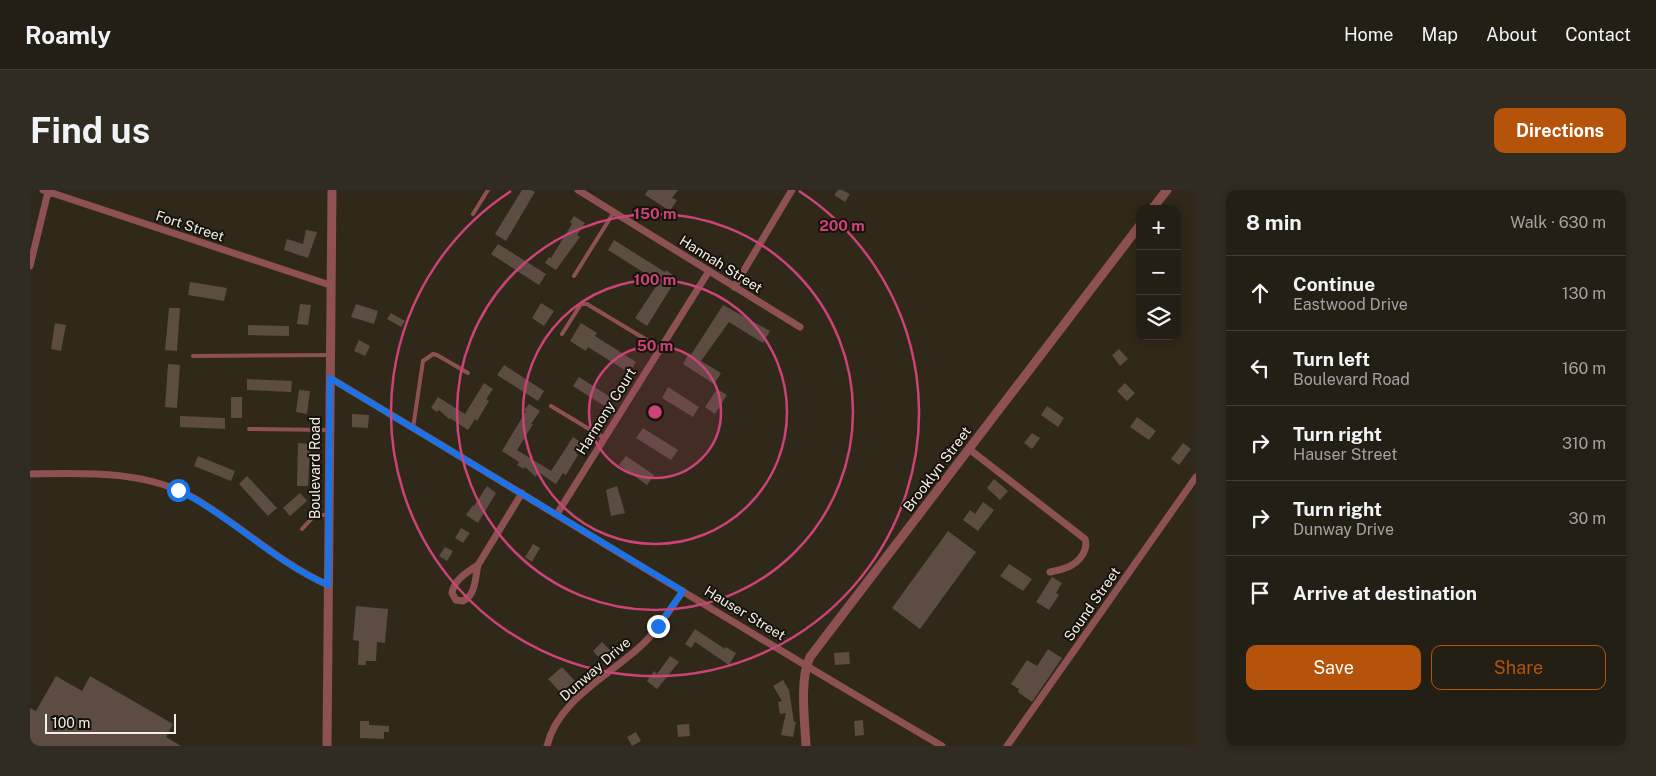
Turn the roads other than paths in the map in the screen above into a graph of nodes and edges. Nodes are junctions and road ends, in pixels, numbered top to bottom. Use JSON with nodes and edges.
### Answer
{"nodes":[{"id":1,"x":332,"y":190,"type":"edge"},
{"id":2,"x":488,"y":190,"type":"edge"},
{"id":3,"x":578,"y":190,"type":"edge"},
{"id":4,"x":792,"y":190,"type":"edge"},
{"id":5,"x":1167,"y":190,"type":"edge"},
{"id":6,"x":45,"y":191,"type":"edge"},
{"id":7,"x":1155,"y":205,"type":"edge"},
{"id":8,"x":614,"y":212,"type":"junction"},
{"id":9,"x":473,"y":214,"type":"dead end"},
{"id":10,"x":1136,"y":230,"type":"edge"},
{"id":11,"x":30,"y":266,"type":"edge"},
{"id":12,"x":709,"y":271,"type":"junction"},
{"id":13,"x":574,"y":276,"type":"dead end"},
{"id":14,"x":330,"y":285,"type":"junction"},
{"id":15,"x":734,"y":287,"type":"junction"},
{"id":16,"x":800,"y":327,"type":"dead end"},
{"id":17,"x":562,"y":334,"type":"dead end"},
{"id":18,"x":660,"y":348,"type":"junction"},
{"id":19,"x":330,"y":355,"type":"junction"},
{"id":20,"x":193,"y":356,"type":"dead end"},
{"id":21,"x":468,"y":373,"type":"dead end"},
{"id":22,"x":330,"y":378,"type":"junction"},
{"id":23,"x":551,"y":406,"type":"dead end"},
{"id":24,"x":414,"y":428,"type":"junction"},
{"id":25,"x":250,"y":429,"type":"dead end"},
{"id":26,"x":329,"y":430,"type":"junction"},
{"id":27,"x":604,"y":438,"type":"junction"},
{"id":28,"x":969,"y":449,"type":"junction"},
{"id":29,"x":30,"y":474,"type":"edge"},
{"id":30,"x":1196,"y":477,"type":"edge"},
{"id":31,"x":522,"y":493,"type":"junction"},
{"id":32,"x":557,"y":514,"type":"junction"},
{"id":33,"x":328,"y":516,"type":"junction"},
{"id":34,"x":302,"y":529,"type":"dead end"},
{"id":35,"x":478,"y":565,"type":"junction"},
{"id":36,"x":1050,"y":572,"type":"dead end"},
{"id":37,"x":328,"y":585,"type":"junction"},
{"id":38,"x":683,"y":591,"type":"junction"},
{"id":39,"x":807,"y":665,"type":"junction"},
{"id":40,"x":327,"y":746,"type":"edge"},
{"id":41,"x":547,"y":746,"type":"edge"},
{"id":42,"x":806,"y":746,"type":"edge"},
{"id":43,"x":942,"y":746,"type":"edge"},
{"id":44,"x":1007,"y":746,"type":"edge"}],
"edges":[{"from":1,"to":14,"type":"street","name":"Boulevard Road"},
{"from":2,"to":9,"type":"lane"},
{"from":3,"to":8,"type":"street","name":"Hannah Street"},
{"from":4,"to":15,"type":"street"},
{"from":5,"to":7,"type":"street"},
{"from":6,"to":11,"type":"street"},
{"from":6,"to":14,"type":"street","name":"Fort Street"},
{"from":8,"to":12,"type":"street","name":"Hannah Street"},
{"from":8,"to":13,"type":"lane"},
{"from":10,"to":28,"type":"street","name":"Brooklyn Street"},
{"from":12,"to":15,"type":"street","name":"Hannah Street"},
{"from":12,"to":18,"type":"street","name":"Harmony Court"},
{"from":14,"to":19,"type":"street","name":"Boulevard Road"},
{"from":15,"to":16,"type":"street","name":"Hannah Street"},
{"from":17,"to":18,"type":"lane"},
{"from":18,"to":27,"type":"street","name":"Harmony Court"},
{"from":19,"to":20,"type":"lane"},
{"from":19,"to":22,"type":"street","name":"Boulevard Road"},
{"from":21,"to":24,"type":"lane"},
{"from":22,"to":24,"type":"street","name":"Hauser Street"},
{"from":22,"to":26,"type":"street","name":"Boulevard Road"},
{"from":23,"to":27,"type":"lane"},
{"from":24,"to":31,"type":"street","name":"Hauser Street"},
{"from":25,"to":26,"type":"lane"},
{"from":26,"to":33,"type":"street","name":"Boulevard Road"},
{"from":27,"to":32,"type":"street","name":"Harmony Court"},
{"from":28,"to":36,"type":"street"},
{"from":28,"to":39,"type":"street","name":"Brooklyn Street"},
{"from":29,"to":37,"type":"street"},
{"from":30,"to":44,"type":"street","name":"Sound Street"},
{"from":31,"to":32,"type":"street","name":"Hauser Street"},
{"from":31,"to":35,"type":"street"},
{"from":32,"to":38,"type":"street","name":"Hauser Street"},
{"from":33,"to":34,"type":"lane"},
{"from":33,"to":37,"type":"street","name":"Boulevard Road"},
{"from":35,"to":35,"type":"street"},
{"from":37,"to":40,"type":"street","name":"Boulevard Road"},
{"from":38,"to":39,"type":"street","name":"Hauser Street"},
{"from":38,"to":41,"type":"street","name":"Dunway Drive"},
{"from":39,"to":42,"type":"street","name":"Brooklyn Street"},
{"from":39,"to":43,"type":"street","name":"Hauser Street"}]}
